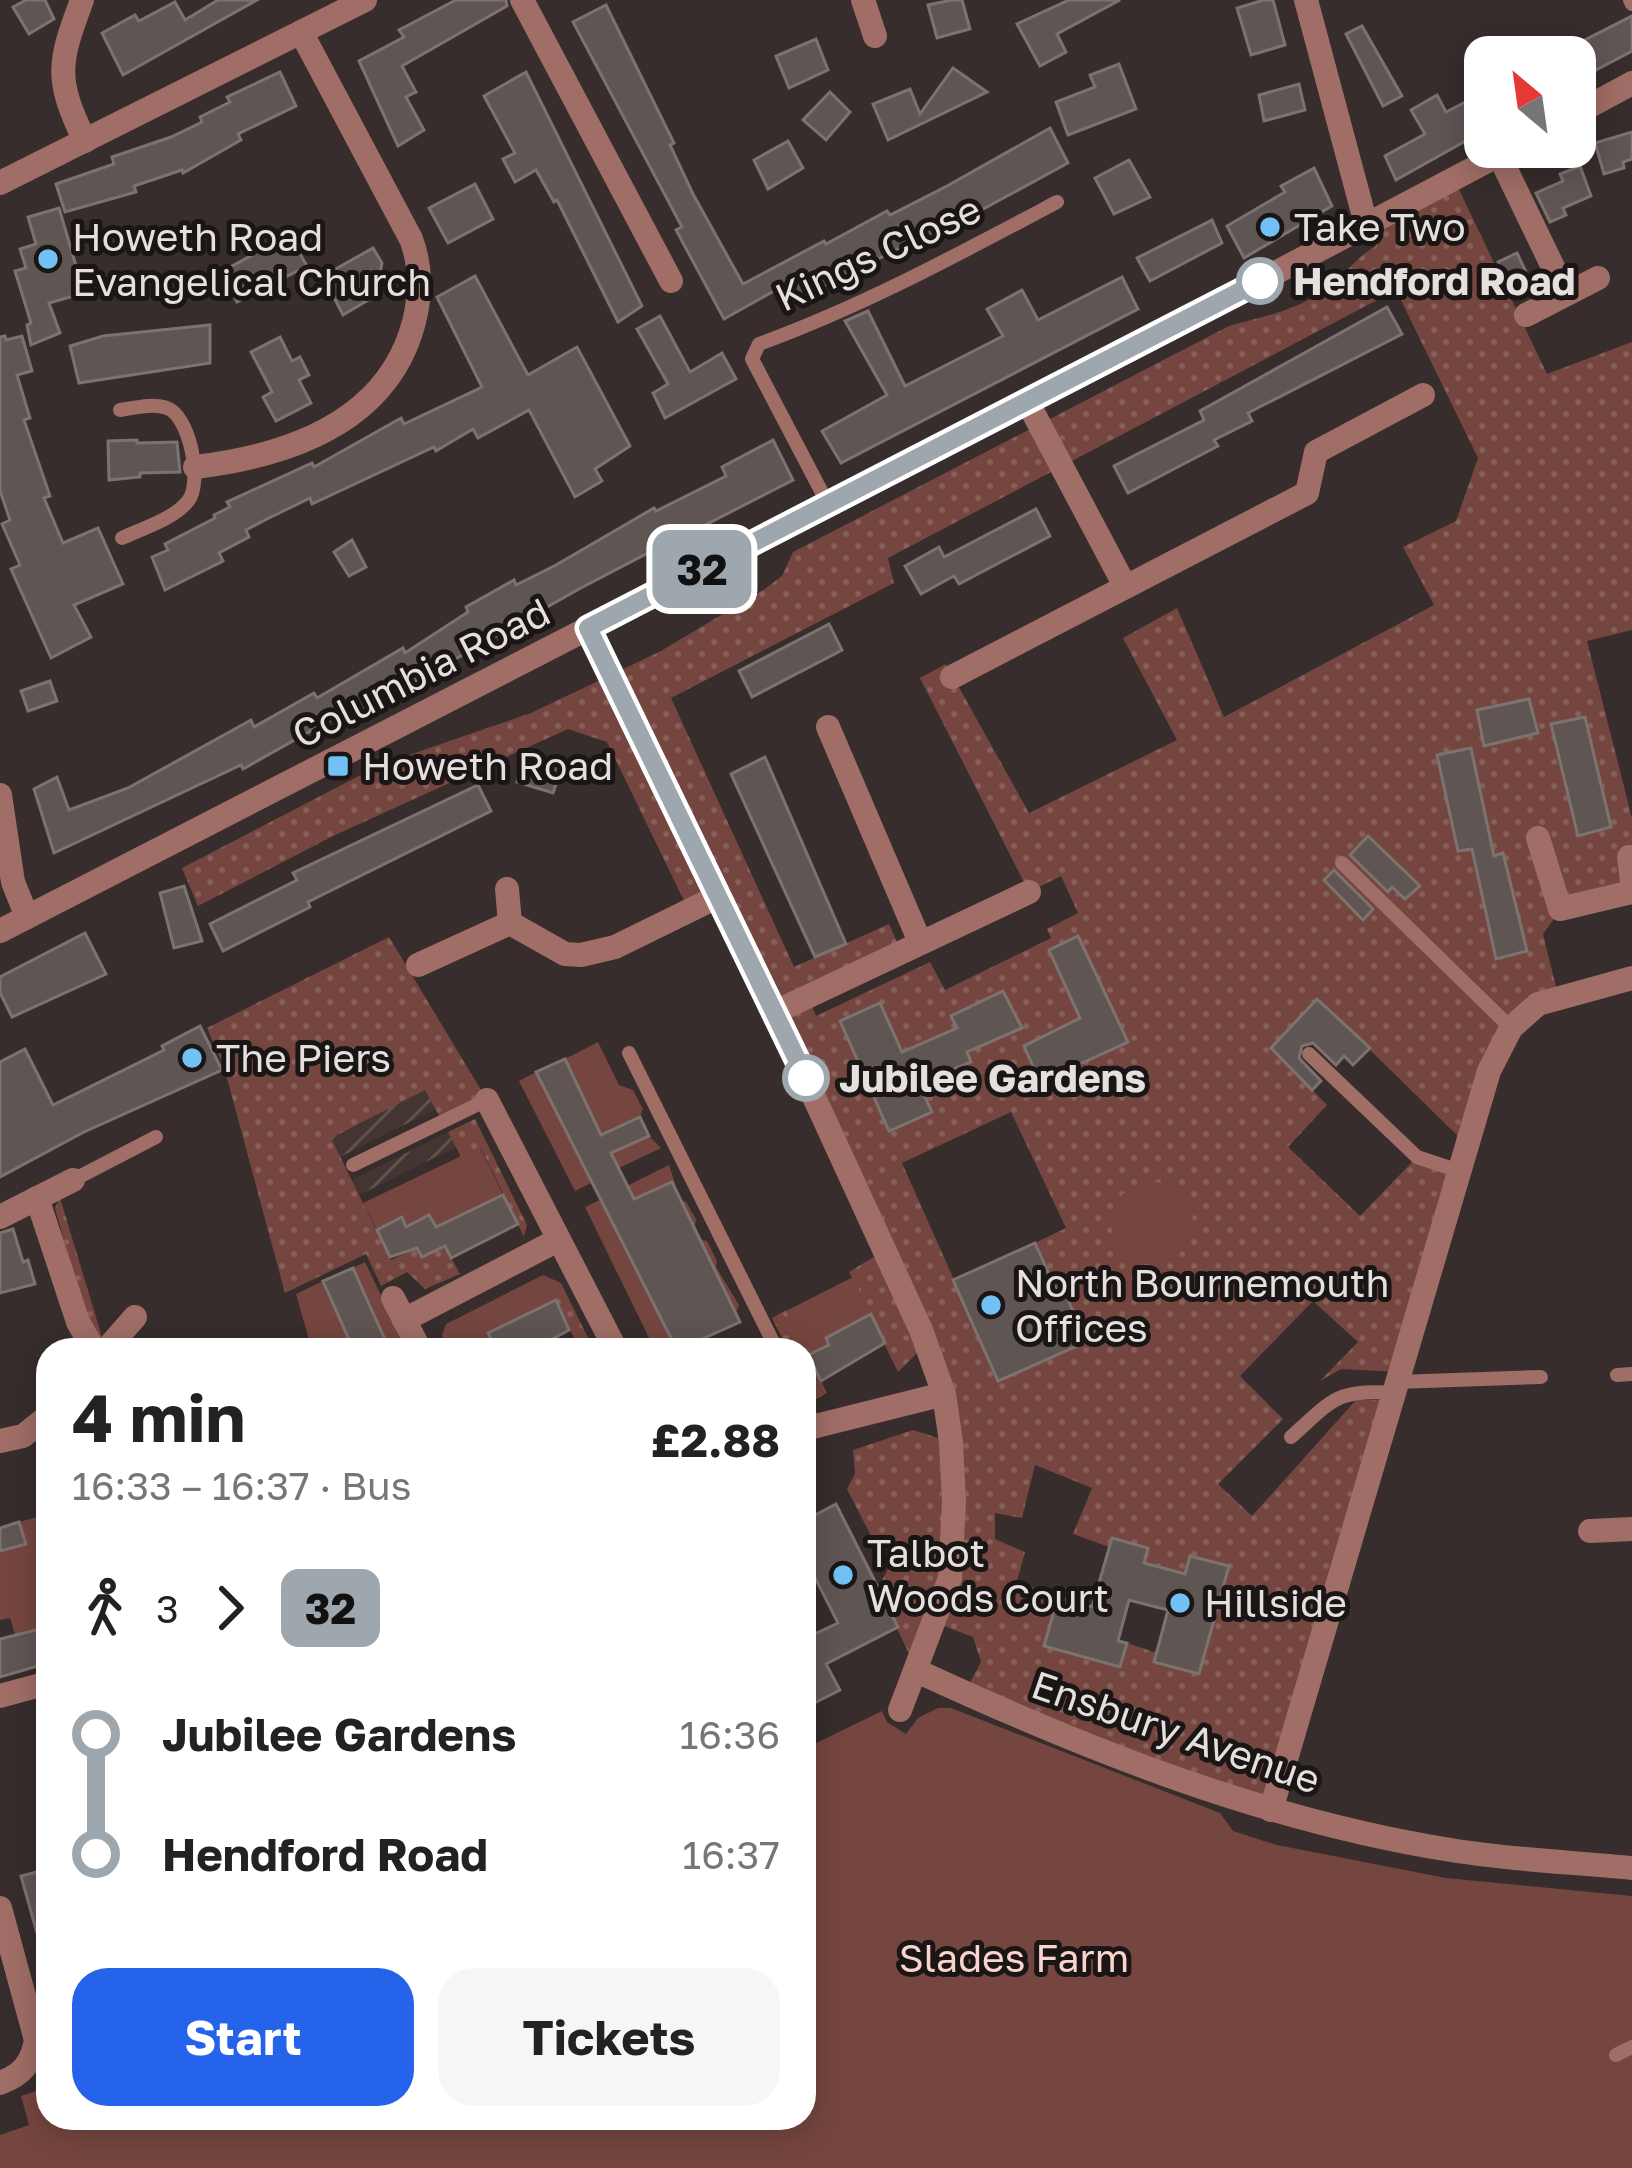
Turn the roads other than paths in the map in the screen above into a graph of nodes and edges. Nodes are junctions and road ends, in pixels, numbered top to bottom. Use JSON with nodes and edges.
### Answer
{"nodes":[{"id":1,"x":82,"y":0,"type":"edge"},
{"id":2,"x":365,"y":0,"type":"edge"},
{"id":3,"x":522,"y":0,"type":"edge"},
{"id":4,"x":862,"y":0,"type":"edge"},
{"id":5,"x":1306,"y":0,"type":"edge"},
{"id":6,"x":301,"y":32,"type":"junction"},
{"id":7,"x":875,"y":36,"type":"dead end"},
{"id":8,"x":1632,"y":83,"type":"edge"},
{"id":9,"x":1596,"y":103,"type":"edge"},
{"id":10,"x":85,"y":141,"type":"junction"},
{"id":11,"x":1474,"y":168,"type":"edge"},
{"id":12,"x":1514,"y":168,"type":"edge"},
{"id":13,"x":0,"y":183,"type":"edge"},
{"id":14,"x":1057,"y":202,"type":"dead end"},
{"id":15,"x":1366,"y":224,"type":"junction"},
{"id":16,"x":1598,"y":278,"type":"dead end"},
{"id":17,"x":671,"y":281,"type":"dead end"},
{"id":18,"x":1566,"y":294,"type":"junction"},
{"id":19,"x":1526,"y":315,"type":"dead end"},
{"id":20,"x":1423,"y":395,"type":"dead end"},
{"id":21,"x":1027,"y":401,"type":"junction"},
{"id":22,"x":120,"y":410,"type":"dead end"},
{"id":23,"x":195,"y":467,"type":"junction"},
{"id":24,"x":828,"y":504,"type":"junction"},
{"id":25,"x":122,"y":538,"type":"dead end"},
{"id":26,"x":1125,"y":586,"type":"junction"},
{"id":27,"x":588,"y":628,"type":"junction"},
{"id":28,"x":952,"y":677,"type":"dead end"},
{"id":29,"x":828,"y":727,"type":"dead end"},
{"id":30,"x":0,"y":795,"type":"edge"},
{"id":31,"x":1538,"y":838,"type":"dead end"},
{"id":32,"x":1342,"y":863,"type":"dead end"},
{"id":33,"x":8,"y":887,"type":"edge"},
{"id":34,"x":507,"y":889,"type":"dead end"},
{"id":35,"x":1030,"y":892,"type":"dead end"},
{"id":36,"x":1632,"y":892,"type":"edge"},
{"id":37,"x":719,"y":896,"type":"junction"},
{"id":38,"x":26,"y":917,"type":"junction"},
{"id":39,"x":510,"y":923,"type":"junction"},
{"id":40,"x":0,"y":931,"type":"edge"},
{"id":41,"x":920,"y":942,"type":"junction"},
{"id":42,"x":418,"y":964,"type":"dead end"},
{"id":43,"x":1632,"y":978,"type":"edge"},
{"id":44,"x":776,"y":1012,"type":"junction"},
{"id":45,"x":1511,"y":1028,"type":"junction"},
{"id":46,"x":629,"y":1053,"type":"dead end"},
{"id":47,"x":1309,"y":1054,"type":"dead end"},
{"id":48,"x":487,"y":1100,"type":"joint"},
{"id":49,"x":156,"y":1136,"type":"dead end"},
{"id":50,"x":352,"y":1165,"type":"dead end"},
{"id":51,"x":1460,"y":1171,"type":"junction"},
{"id":52,"x":74,"y":1180,"type":"joint"},
{"id":53,"x":37,"y":1198,"type":"junction"},
{"id":54,"x":0,"y":1217,"type":"edge"},
{"id":55,"x":559,"y":1240,"type":"junction"},
{"id":56,"x":135,"y":1317,"type":"dead end"},
{"id":57,"x":87,"y":1338,"type":"edge"},
{"id":58,"x":117,"y":1338,"type":"edge"},
{"id":59,"x":414,"y":1338,"type":"edge"},
{"id":60,"x":610,"y":1338,"type":"edge"},
{"id":61,"x":771,"y":1338,"type":"edge"},
{"id":62,"x":1541,"y":1378,"type":"dead end"},
{"id":63,"x":1395,"y":1388,"type":"junction"},
{"id":64,"x":944,"y":1394,"type":"junction"},
{"id":65,"x":816,"y":1418,"type":"edge"},
{"id":66,"x":36,"y":1426,"type":"edge"},
{"id":67,"x":1291,"y":1437,"type":"dead end"},
{"id":68,"x":0,"y":1441,"type":"edge"},
{"id":69,"x":1632,"y":1529,"type":"edge"},
{"id":70,"x":1590,"y":1531,"type":"dead end"},
{"id":71,"x":917,"y":1671,"type":"junction"},
{"id":72,"x":36,"y":1686,"type":"edge"},
{"id":73,"x":0,"y":1696,"type":"edge"},
{"id":74,"x":900,"y":1710,"type":"dead end"},
{"id":75,"x":1271,"y":1810,"type":"junction"},
{"id":76,"x":1632,"y":1868,"type":"edge"},
{"id":77,"x":0,"y":1908,"type":"edge"},
{"id":78,"x":1632,"y":2047,"type":"edge"},
{"id":79,"x":1616,"y":2055,"type":"dead end"},
{"id":80,"x":0,"y":2083,"type":"edge"}],
"edges":[{"from":1,"to":10,"type":"street"},
{"from":2,"to":6,"type":"street"},
{"from":3,"to":17,"type":"street"},
{"from":4,"to":7,"type":"street"},
{"from":5,"to":15,"type":"street"},
{"from":6,"to":10,"type":"street"},
{"from":6,"to":23,"type":"street"},
{"from":8,"to":9,"type":"street"},
{"from":10,"to":13,"type":"street"},
{"from":11,"to":15,"type":"street","name":"Columbia Road"},
{"from":12,"to":18,"type":"street"},
{"from":14,"to":24,"type":"lane","name":"Kings Close"},
{"from":15,"to":21,"type":"street","name":"Columbia Road"},
{"from":16,"to":18,"type":"street"},
{"from":18,"to":19,"type":"street"},
{"from":20,"to":26,"type":"street"},
{"from":21,"to":24,"type":"street","name":"Columbia Road"},
{"from":21,"to":26,"type":"street"},
{"from":22,"to":23,"type":"lane"},
{"from":23,"to":25,"type":"lane"},
{"from":24,"to":27,"type":"street","name":"Columbia Road"},
{"from":26,"to":28,"type":"street"},
{"from":27,"to":37,"type":"street"},
{"from":27,"to":38,"type":"street","name":"Columbia Road"},
{"from":29,"to":41,"type":"street"},
{"from":30,"to":33,"type":"street"},
{"from":31,"to":36,"type":"street"},
{"from":32,"to":45,"type":"lane"},
{"from":33,"to":38,"type":"street"},
{"from":34,"to":39,"type":"street"},
{"from":35,"to":41,"type":"street"},
{"from":37,"to":39,"type":"street"},
{"from":37,"to":44,"type":"street"},
{"from":38,"to":40,"type":"street","name":"Columbia Road"},
{"from":39,"to":42,"type":"street"},
{"from":41,"to":44,"type":"street"},
{"from":43,"to":45,"type":"street"},
{"from":44,"to":64,"type":"street"},
{"from":45,"to":51,"type":"street"},
{"from":46,"to":61,"type":"lane"},
{"from":47,"to":51,"type":"lane"},
{"from":48,"to":50,"type":"lane"},
{"from":48,"to":55,"type":"street"},
{"from":49,"to":52,"type":"lane"},
{"from":51,"to":63,"type":"street"},
{"from":52,"to":53,"type":"street"},
{"from":53,"to":54,"type":"street"},
{"from":53,"to":57,"type":"street"},
{"from":55,"to":59,"type":"street"},
{"from":55,"to":60,"type":"street"},
{"from":56,"to":58,"type":"street"},
{"from":62,"to":63,"type":"lane"},
{"from":63,"to":67,"type":"lane"},
{"from":63,"to":75,"type":"street"},
{"from":64,"to":65,"type":"street"},
{"from":64,"to":71,"type":"street"},
{"from":66,"to":68,"type":"street"},
{"from":69,"to":70,"type":"street"},
{"from":71,"to":74,"type":"street"},
{"from":71,"to":75,"type":"street","name":"Ensbury Avenue"},
{"from":72,"to":73,"type":"street"},
{"from":75,"to":76,"type":"street","name":"Ensbury Avenue"},
{"from":77,"to":80,"type":"street"},
{"from":78,"to":79,"type":"lane"}]}
